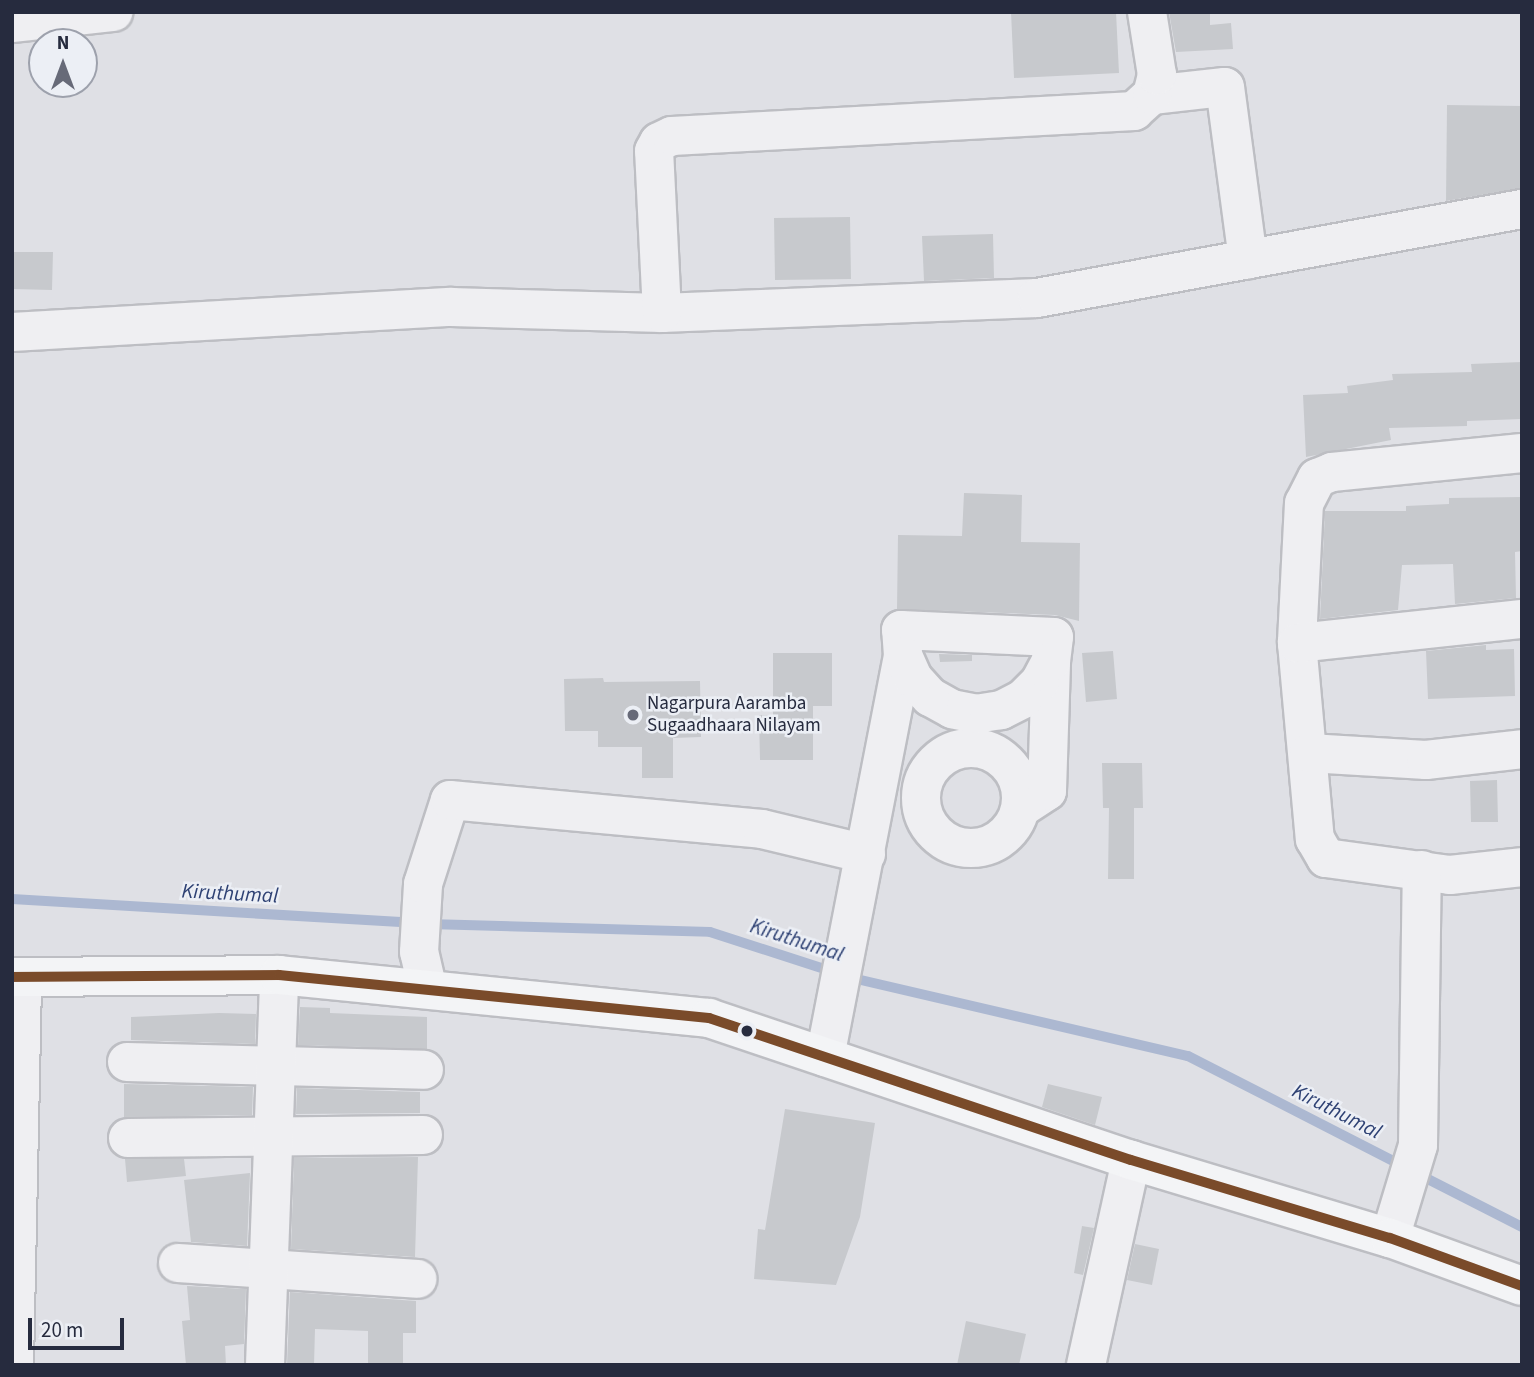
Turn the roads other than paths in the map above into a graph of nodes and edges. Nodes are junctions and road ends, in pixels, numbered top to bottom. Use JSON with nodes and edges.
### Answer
{"nodes":[{"id":1,"x":113,"y":12,"type":"edge"},
{"id":2,"x":1147,"y":12,"type":"edge"},
{"id":3,"x":12,"y":23,"type":"edge"},
{"id":4,"x":1152,"y":95,"type":"junction"},
{"id":5,"x":1522,"y":209,"type":"edge"},
{"id":6,"x":1248,"y":259,"type":"junction"},
{"id":7,"x":662,"y":313,"type":"junction"},
{"id":8,"x":12,"y":332,"type":"edge"},
{"id":9,"x":1522,"y":453,"type":"edge"},
{"id":10,"x":1522,"y":619,"type":"edge"},
{"id":11,"x":1297,"y":643,"type":"junction"},
{"id":12,"x":904,"y":656,"type":"junction"},
{"id":13,"x":1051,"y":661,"type":"junction"},
{"id":14,"x":977,"y":731,"type":"junction"},
{"id":15,"x":1522,"y":750,"type":"edge"},
{"id":16,"x":1309,"y":753,"type":"junction"},
{"id":17,"x":924,"y":778,"type":"junction"},
{"id":18,"x":1021,"y":808,"type":"junction"},
{"id":19,"x":869,"y":839,"type":"junction"},
{"id":20,"x":1522,"y":867,"type":"edge"},
{"id":21,"x":1422,"y":870,"type":"junction"},
{"id":22,"x":423,"y":969,"type":"junction"},
{"id":23,"x":279,"y":975,"type":"junction"},
{"id":24,"x":17,"y":977,"type":"edge"},
{"id":25,"x":825,"y":1057,"type":"junction"},
{"id":26,"x":127,"y":1062,"type":"dead end"},
{"id":27,"x":276,"y":1066,"type":"junction"},
{"id":28,"x":424,"y":1070,"type":"dead end"},
{"id":29,"x":423,"y":1135,"type":"dead end"},
{"id":30,"x":273,"y":1137,"type":"junction"},
{"id":31,"x":128,"y":1138,"type":"dead end"},
{"id":32,"x":1131,"y":1160,"type":"junction"},
{"id":33,"x":1395,"y":1224,"type":"junction"},
{"id":34,"x":178,"y":1263,"type":"dead end"},
{"id":35,"x":268,"y":1269,"type":"junction"},
{"id":36,"x":417,"y":1279,"type":"dead end"},
{"id":37,"x":1522,"y":1286,"type":"edge"},
{"id":38,"x":14,"y":1365,"type":"edge"},
{"id":39,"x":265,"y":1365,"type":"edge"},
{"id":40,"x":1086,"y":1365,"type":"edge"}],
"edges":[{"from":1,"to":3,"type":"street"},
{"from":2,"to":4,"type":"street"},
{"from":4,"to":6,"type":"street"},
{"from":4,"to":7,"type":"street"},
{"from":5,"to":6,"type":"street"},
{"from":6,"to":7,"type":"street"},
{"from":7,"to":8,"type":"street"},
{"from":9,"to":11,"type":"street"},
{"from":10,"to":11,"type":"street"},
{"from":11,"to":16,"type":"street"},
{"from":12,"to":13,"type":"street"},
{"from":12,"to":14,"type":"street"},
{"from":12,"to":19,"type":"street"},
{"from":13,"to":14,"type":"street"},
{"from":13,"to":18,"type":"street"},
{"from":14,"to":17,"type":"street"},
{"from":14,"to":18,"type":"street"},
{"from":15,"to":16,"type":"street"},
{"from":16,"to":21,"type":"street"},
{"from":17,"to":18,"type":"street"},
{"from":17,"to":19,"type":"street"},
{"from":19,"to":22,"type":"street"},
{"from":19,"to":25,"type":"street"},
{"from":20,"to":21,"type":"street"},
{"from":21,"to":33,"type":"street"},
{"from":22,"to":23,"type":"main road"},
{"from":22,"to":25,"type":"main road"},
{"from":23,"to":24,"type":"main road"},
{"from":23,"to":27,"type":"street"},
{"from":24,"to":38,"type":"street"},
{"from":25,"to":32,"type":"main road"},
{"from":26,"to":27,"type":"street"},
{"from":27,"to":28,"type":"street"},
{"from":27,"to":30,"type":"street"},
{"from":29,"to":30,"type":"street"},
{"from":30,"to":31,"type":"street"},
{"from":30,"to":35,"type":"street"},
{"from":32,"to":33,"type":"main road"},
{"from":32,"to":40,"type":"street"},
{"from":33,"to":37,"type":"main road"},
{"from":34,"to":35,"type":"street"},
{"from":35,"to":36,"type":"street"},
{"from":35,"to":39,"type":"street"}]}
